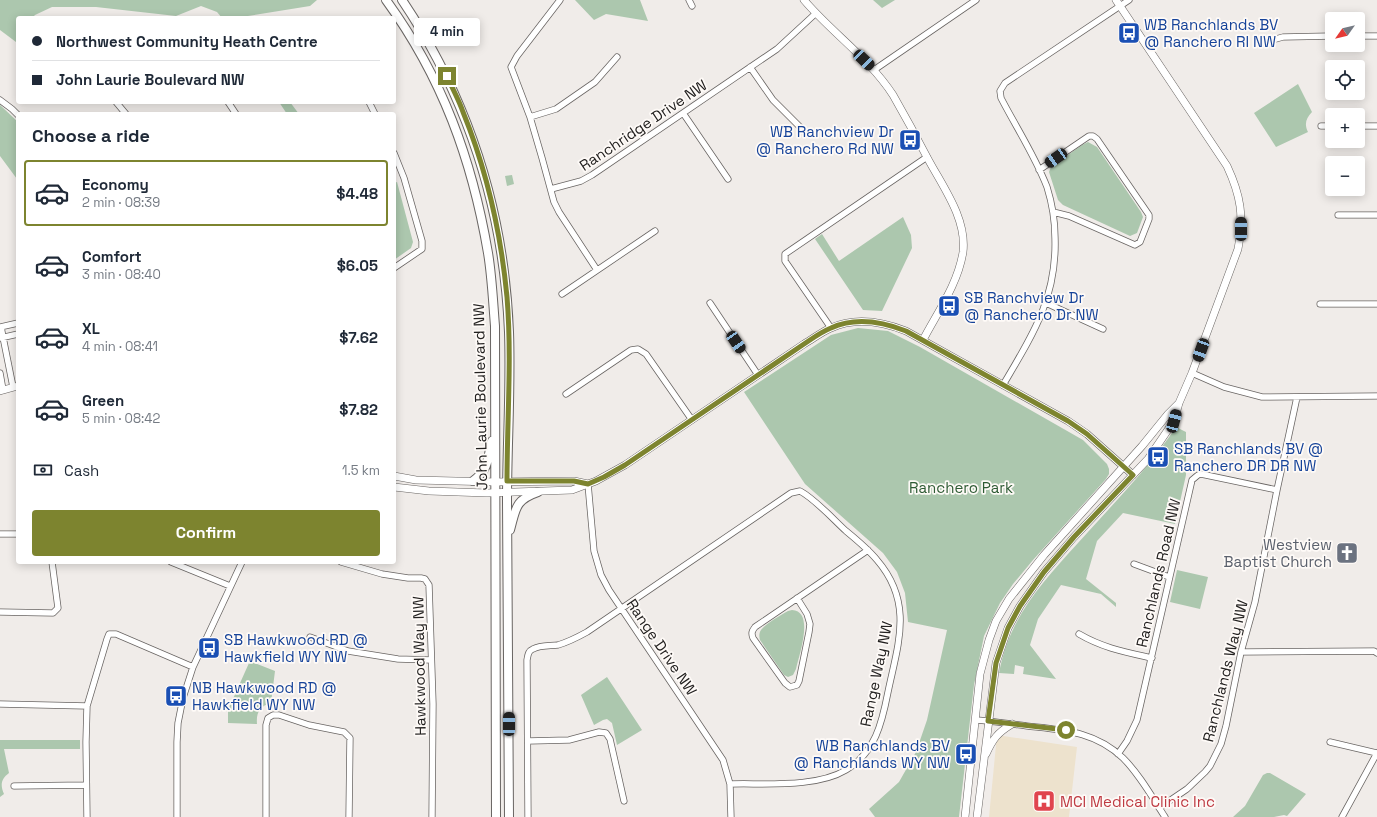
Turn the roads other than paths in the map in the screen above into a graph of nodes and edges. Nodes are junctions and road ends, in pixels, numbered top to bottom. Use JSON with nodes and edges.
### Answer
{"nodes":[{"id":1,"x":386,"y":0,"type":"edge"},
{"id":2,"x":402,"y":0,"type":"edge"},
{"id":3,"x":560,"y":0,"type":"edge"},
{"id":4,"x":804,"y":0,"type":"edge"},
{"id":5,"x":976,"y":0,"type":"edge"},
{"id":6,"x":1130,"y":0,"type":"edge"},
{"id":7,"x":1118,"y":3,"type":"edge"},
{"id":8,"x":816,"y":14,"type":"junction"},
{"id":9,"x":1325,"y":36,"type":"edge"},
{"id":10,"x":1365,"y":36,"type":"edge"},
{"id":11,"x":1377,"y":36,"type":"edge"},
{"id":12,"x":1262,"y":43,"type":"dead end"},
{"id":13,"x":617,"y":58,"type":"dead end"},
{"id":14,"x":750,"y":68,"type":"junction"},
{"id":15,"x":874,"y":70,"type":"junction"},
{"id":16,"x":0,"y":100,"type":"edge"},
{"id":17,"x":118,"y":104,"type":"edge"},
{"id":18,"x":124,"y":112,"type":"edge"},
{"id":19,"x":16,"y":113,"type":"edge"},
{"id":20,"x":683,"y":113,"type":"junction"},
{"id":21,"x":530,"y":117,"type":"junction"},
{"id":22,"x":1321,"y":126,"type":"dead end"},
{"id":23,"x":1325,"y":126,"type":"edge"},
{"id":24,"x":1365,"y":126,"type":"edge"},
{"id":25,"x":1377,"y":126,"type":"edge"},
{"id":26,"x":804,"y":131,"type":"dead end"},
{"id":27,"x":927,"y":157,"type":"junction"},
{"id":28,"x":396,"y":158,"type":"edge"},
{"id":29,"x":1039,"y":170,"type":"junction"},
{"id":30,"x":728,"y":179,"type":"dead end"},
{"id":31,"x":551,"y":189,"type":"junction"},
{"id":32,"x":1053,"y":212,"type":"junction"},
{"id":33,"x":1338,"y":215,"type":"dead end"},
{"id":34,"x":1377,"y":215,"type":"edge"},
{"id":35,"x":655,"y":231,"type":"dead end"},
{"id":36,"x":396,"y":267,"type":"edge"},
{"id":37,"x":597,"y":270,"type":"junction"},
{"id":38,"x":562,"y":294,"type":"dead end"},
{"id":39,"x":710,"y":303,"type":"dead end"},
{"id":40,"x":1046,"y":303,"type":"junction"},
{"id":41,"x":1320,"y":304,"type":"dead end"},
{"id":42,"x":1377,"y":304,"type":"edge"},
{"id":43,"x":16,"y":323,"type":"edge"},
{"id":44,"x":0,"y":327,"type":"edge"},
{"id":45,"x":831,"y":328,"type":"junction"},
{"id":46,"x":1103,"y":330,"type":"dead end"},
{"id":47,"x":16,"y":334,"type":"edge"},
{"id":48,"x":2,"y":337,"type":"edge"},
{"id":49,"x":922,"y":340,"type":"junction"},
{"id":50,"x":0,"y":373,"type":"edge"},
{"id":51,"x":1192,"y":373,"type":"junction"},
{"id":52,"x":758,"y":375,"type":"junction"},
{"id":53,"x":1003,"y":385,"type":"junction"},
{"id":54,"x":16,"y":387,"type":"edge"},
{"id":55,"x":2,"y":390,"type":"edge"},
{"id":56,"x":566,"y":394,"type":"dead end"},
{"id":57,"x":1377,"y":396,"type":"edge"},
{"id":58,"x":1297,"y":397,"type":"junction"},
{"id":59,"x":1179,"y":403,"type":"junction"},
{"id":60,"x":692,"y":420,"type":"junction"},
{"id":61,"x":495,"y":437,"type":"junction"},
{"id":62,"x":1123,"y":467,"type":"junction"},
{"id":63,"x":1133,"y":475,"type":"junction"},
{"id":64,"x":398,"y":477,"type":"edge"},
{"id":65,"x":473,"y":481,"type":"junction"},
{"id":66,"x":507,"y":481,"type":"junction"},
{"id":67,"x":496,"y":482,"type":"junction"},
{"id":68,"x":588,"y":484,"type":"junction"},
{"id":69,"x":397,"y":488,"type":"edge"},
{"id":70,"x":1277,"y":490,"type":"junction"},
{"id":71,"x":496,"y":492,"type":"junction"},
{"id":72,"x":507,"y":492,"type":"junction"},
{"id":73,"x":538,"y":492,"type":"junction"},
{"id":74,"x":0,"y":534,"type":"edge"},
{"id":75,"x":16,"y":534,"type":"edge"},
{"id":76,"x":507,"y":538,"type":"junction"},
{"id":77,"x":868,"y":550,"type":"junction"},
{"id":78,"x":52,"y":564,"type":"edge"},
{"id":79,"x":176,"y":564,"type":"edge"},
{"id":80,"x":241,"y":564,"type":"edge"},
{"id":81,"x":348,"y":564,"type":"edge"},
{"id":82,"x":1134,"y":564,"type":"dead end"},
{"id":83,"x":1170,"y":577,"type":"junction"},
{"id":84,"x":230,"y":586,"type":"junction"},
{"id":85,"x":797,"y":598,"type":"junction"},
{"id":86,"x":621,"y":608,"type":"junction"},
{"id":87,"x":0,"y":612,"type":"edge"},
{"id":88,"x":1079,"y":634,"type":"dead end"},
{"id":89,"x":310,"y":637,"type":"dead end"},
{"id":90,"x":1241,"y":652,"type":"junction"},
{"id":91,"x":1377,"y":653,"type":"edge"},
{"id":92,"x":1152,"y":658,"type":"junction"},
{"id":93,"x":431,"y":660,"type":"junction"},
{"id":94,"x":193,"y":667,"type":"junction"},
{"id":95,"x":0,"y":704,"type":"edge"},
{"id":96,"x":88,"y":706,"type":"junction"},
{"id":97,"x":976,"y":720,"type":"junction"},
{"id":98,"x":988,"y":721,"type":"junction"},
{"id":99,"x":1012,"y":724,"type":"junction"},
{"id":100,"x":528,"y":741,"type":"junction"},
{"id":101,"x":1330,"y":742,"type":"dead end"},
{"id":102,"x":1377,"y":753,"type":"edge"},
{"id":103,"x":1118,"y":754,"type":"junction"},
{"id":104,"x":984,"y":760,"type":"junction"},
{"id":105,"x":730,"y":784,"type":"junction"},
{"id":106,"x":86,"y":785,"type":"junction"},
{"id":107,"x":14,"y":786,"type":"dead end"},
{"id":108,"x":624,"y":801,"type":"dead end"},
{"id":109,"x":1159,"y":808,"type":"junction"},
{"id":110,"x":87,"y":817,"type":"edge"},
{"id":111,"x":177,"y":817,"type":"edge"},
{"id":112,"x":266,"y":817,"type":"edge"},
{"id":113,"x":349,"y":817,"type":"edge"},
{"id":114,"x":432,"y":817,"type":"edge"},
{"id":115,"x":496,"y":817,"type":"edge"},
{"id":116,"x":509,"y":817,"type":"edge"},
{"id":117,"x":528,"y":817,"type":"edge"},
{"id":118,"x":731,"y":817,"type":"edge"},
{"id":119,"x":965,"y":817,"type":"edge"},
{"id":120,"x":977,"y":817,"type":"edge"},
{"id":121,"x":1165,"y":817,"type":"edge"},
{"id":122,"x":1342,"y":817,"type":"edge"}],
"edges":[{"from":1,"to":61,"type":"main road","name":"John Laurie Boulevard NW"},
{"from":2,"to":66,"type":"main road","name":"John Laurie Boulevard NW"},
{"from":3,"to":21,"type":"street"},
{"from":4,"to":8,"type":"street"},
{"from":5,"to":15,"type":"street"},
{"from":6,"to":7,"type":"street"},
{"from":7,"to":29,"type":"street"},
{"from":7,"to":51,"type":"street"},
{"from":8,"to":14,"type":"street","name":"Ranchridge Drive NW"},
{"from":8,"to":15,"type":"street"},
{"from":9,"to":12,"type":"street"},
{"from":10,"to":11,"type":"street"},
{"from":13,"to":21,"type":"street"},
{"from":14,"to":20,"type":"street","name":"Ranchridge Drive NW"},
{"from":14,"to":26,"type":"street"},
{"from":15,"to":27,"type":"street"},
{"from":16,"to":19,"type":"street"},
{"from":17,"to":18,"type":"street"},
{"from":20,"to":30,"type":"street"},
{"from":20,"to":31,"type":"street","name":"Ranchridge Drive NW"},
{"from":21,"to":31,"type":"street"},
{"from":22,"to":23,"type":"street"},
{"from":24,"to":25,"type":"street"},
{"from":27,"to":45,"type":"street"},
{"from":27,"to":49,"type":"street"},
{"from":28,"to":36,"type":"street"},
{"from":29,"to":32,"type":"street"},
{"from":29,"to":32,"type":"street"},
{"from":31,"to":37,"type":"street"},
{"from":32,"to":40,"type":"street"},
{"from":33,"to":34,"type":"street"},
{"from":35,"to":37,"type":"street"},
{"from":37,"to":38,"type":"street"},
{"from":39,"to":52,"type":"street"},
{"from":40,"to":46,"type":"street"},
{"from":40,"to":53,"type":"street"},
{"from":41,"to":42,"type":"street"},
{"from":43,"to":44,"type":"street"},
{"from":44,"to":48,"type":"street"},
{"from":45,"to":49,"type":"street"},
{"from":45,"to":52,"type":"street"},
{"from":47,"to":48,"type":"street"},
{"from":48,"to":54,"type":"street"},
{"from":49,"to":53,"type":"street"},
{"from":50,"to":55,"type":"street"},
{"from":51,"to":58,"type":"street"},
{"from":51,"to":59,"type":"street"},
{"from":52,"to":60,"type":"street"},
{"from":53,"to":62,"type":"street"},
{"from":54,"to":55,"type":"street"},
{"from":56,"to":60,"type":"street"},
{"from":57,"to":58,"type":"street"},
{"from":58,"to":70,"type":"street","name":"Ranchlands Way NW"},
{"from":59,"to":62,"type":"street"},
{"from":59,"to":63,"type":"street"},
{"from":60,"to":68,"type":"street"},
{"from":61,"to":65,"type":"main road"},
{"from":61,"to":67,"type":"main road","name":"John Laurie Boulevard NW"},
{"from":62,"to":63,"type":"street"},
{"from":62,"to":97,"type":"street"},
{"from":63,"to":98,"type":"street"},
{"from":64,"to":65,"type":"street"},
{"from":64,"to":69,"type":"street"},
{"from":65,"to":67,"type":"street"},
{"from":66,"to":67,"type":"street"},
{"from":66,"to":68,"type":"street"},
{"from":66,"to":72,"type":"main road","name":"John Laurie Boulevard NW"},
{"from":67,"to":71,"type":"main road","name":"John Laurie Boulevard NW"},
{"from":68,"to":73,"type":"street"},
{"from":68,"to":86,"type":"street","name":"Range Drive NW"},
{"from":69,"to":71,"type":"street"},
{"from":70,"to":83,"type":"street","name":"Ranchlands Road NW"},
{"from":70,"to":90,"type":"street","name":"Ranchlands Way NW"},
{"from":71,"to":72,"type":"street"},
{"from":71,"to":115,"type":"main road","name":"John Laurie Boulevard NW"},
{"from":72,"to":73,"type":"street"},
{"from":72,"to":76,"type":"main road","name":"John Laurie Boulevard NW"},
{"from":73,"to":76,"type":"main road"},
{"from":74,"to":75,"type":"street"},
{"from":76,"to":116,"type":"main road","name":"John Laurie Boulevard NW"},
{"from":77,"to":85,"type":"street"},
{"from":77,"to":86,"type":"street","name":"Range Way NW"},
{"from":77,"to":105,"type":"street","name":"Range Way NW"},
{"from":78,"to":87,"type":"street"},
{"from":79,"to":84,"type":"street"},
{"from":80,"to":84,"type":"street"},
{"from":81,"to":93,"type":"street","name":"Hawkwood Way NW"},
{"from":82,"to":83,"type":"street"},
{"from":83,"to":92,"type":"street","name":"Ranchlands Road NW"},
{"from":84,"to":94,"type":"street"},
{"from":85,"to":85,"type":"street"},
{"from":86,"to":100,"type":"street","name":"Range Way NW"},
{"from":86,"to":105,"type":"street","name":"Range Drive NW"},
{"from":88,"to":92,"type":"street"},
{"from":89,"to":93,"type":"street"},
{"from":90,"to":91,"type":"street"},
{"from":90,"to":109,"type":"street","name":"Ranchlands Way NW"},
{"from":92,"to":103,"type":"street","name":"Ranchlands Road NW"},
{"from":93,"to":114,"type":"street","name":"Hawkwood Way NW"},
{"from":94,"to":96,"type":"street"},
{"from":94,"to":111,"type":"street"},
{"from":95,"to":96,"type":"street"},
{"from":96,"to":106,"type":"street"},
{"from":97,"to":98,"type":"street"},
{"from":97,"to":119,"type":"street"},
{"from":98,"to":99,"type":"street"},
{"from":98,"to":104,"type":"street"},
{"from":99,"to":103,"type":"street"},
{"from":99,"to":104,"type":"street"},
{"from":100,"to":108,"type":"street"},
{"from":100,"to":117,"type":"street"},
{"from":101,"to":102,"type":"street"},
{"from":102,"to":122,"type":"street"},
{"from":103,"to":109,"type":"street"},
{"from":104,"to":120,"type":"street"},
{"from":105,"to":118,"type":"street","name":"Range Drive NW"},
{"from":106,"to":107,"type":"street"},
{"from":106,"to":110,"type":"street"},
{"from":109,"to":121,"type":"street"},
{"from":112,"to":113,"type":"street"}]}
